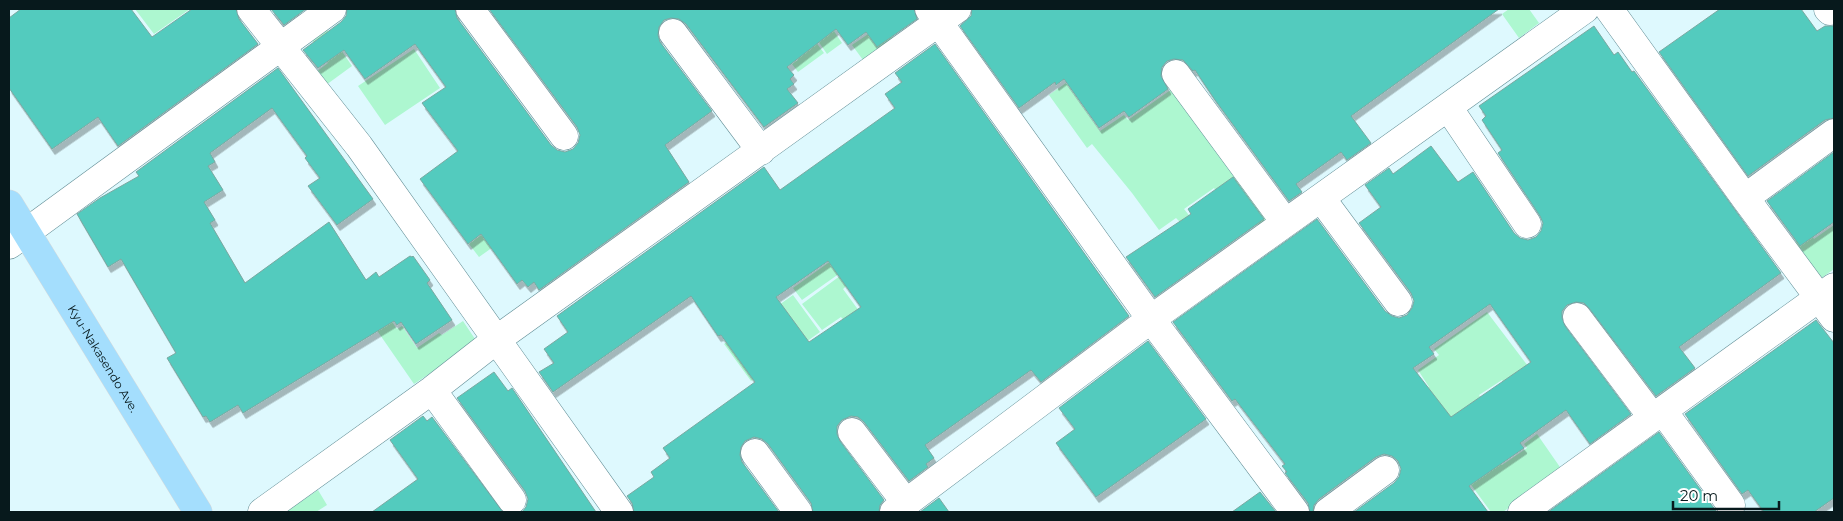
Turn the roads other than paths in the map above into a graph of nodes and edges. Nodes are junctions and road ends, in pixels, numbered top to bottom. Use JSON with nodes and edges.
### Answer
{"nodes":[{"id":1,"x":251,"y":9,"type":"edge"},
{"id":2,"x":332,"y":9,"type":"edge"},
{"id":3,"x":470,"y":9,"type":"edge"},
{"id":4,"x":1585,"y":9,"type":"edge"},
{"id":5,"x":1609,"y":9,"type":"edge"},
{"id":6,"x":942,"y":13,"type":"edge"},
{"id":7,"x":673,"y":33,"type":"dead end"},
{"id":8,"x":280,"y":47,"type":"junction"},
{"id":9,"x":1176,"y":74,"type":"dead end"},
{"id":10,"x":1448,"y":107,"type":"junction"},
{"id":11,"x":1834,"y":133,"type":"edge"},
{"id":12,"x":564,"y":136,"type":"dead end"},
{"id":13,"x":761,"y":150,"type":"junction"},
{"id":14,"x":1321,"y":198,"type":"junction"},
{"id":15,"x":1745,"y":198,"type":"junction"},
{"id":16,"x":9,"y":204,"type":"edge"},
{"id":17,"x":1285,"y":222,"type":"junction"},
{"id":18,"x":1527,"y":224,"type":"dead end"},
{"id":19,"x":17,"y":239,"type":"edge"},
{"id":20,"x":1829,"y":301,"type":"edge"},
{"id":21,"x":1398,"y":302,"type":"dead end"},
{"id":22,"x":1577,"y":317,"type":"dead end"},
{"id":23,"x":1151,"y":319,"type":"junction"},
{"id":24,"x":496,"y":340,"type":"junction"},
{"id":25,"x":432,"y":390,"type":"junction"},
{"id":26,"x":1658,"y":414,"type":"junction"},
{"id":27,"x":852,"y":432,"type":"dead end"},
{"id":28,"x":756,"y":453,"type":"dead end"},
{"id":29,"x":1385,"y":470,"type":"dead end"},
{"id":30,"x":512,"y":500,"type":"dead end"},
{"id":31,"x":1731,"y":505,"type":"dead end"},
{"id":32,"x":900,"y":507,"type":"edge"},
{"id":33,"x":198,"y":512,"type":"edge"},
{"id":34,"x":262,"y":512,"type":"edge"},
{"id":35,"x":619,"y":512,"type":"edge"},
{"id":36,"x":798,"y":512,"type":"edge"},
{"id":37,"x":1295,"y":512,"type":"edge"},
{"id":38,"x":1328,"y":512,"type":"edge"},
{"id":39,"x":1522,"y":512,"type":"edge"}],
"edges":[{"from":1,"to":8,"type":"street"},
{"from":2,"to":8,"type":"street"},
{"from":3,"to":12,"type":"street"},
{"from":4,"to":10,"type":"street"},
{"from":5,"to":15,"type":"street"},
{"from":6,"to":13,"type":"street"},
{"from":6,"to":23,"type":"street"},
{"from":7,"to":13,"type":"street"},
{"from":8,"to":19,"type":"street"},
{"from":8,"to":24,"type":"street"},
{"from":9,"to":17,"type":"street"},
{"from":10,"to":14,"type":"street"},
{"from":10,"to":18,"type":"street"},
{"from":11,"to":15,"type":"street"},
{"from":13,"to":24,"type":"street"},
{"from":14,"to":17,"type":"street"},
{"from":14,"to":21,"type":"street"},
{"from":15,"to":20,"type":"street"},
{"from":16,"to":19,"type":"main road","name":"Kyu-Nakasendo Ave."},
{"from":17,"to":23,"type":"street"},
{"from":19,"to":33,"type":"main road","name":"Kyu-Nakasendo Ave."},
{"from":20,"to":26,"type":"street"},
{"from":22,"to":26,"type":"street"},
{"from":23,"to":32,"type":"street"},
{"from":23,"to":37,"type":"street"},
{"from":24,"to":25,"type":"street"},
{"from":24,"to":35,"type":"street"},
{"from":25,"to":30,"type":"street"},
{"from":25,"to":34,"type":"street"},
{"from":26,"to":31,"type":"street"},
{"from":26,"to":39,"type":"street"},
{"from":27,"to":32,"type":"street"},
{"from":28,"to":36,"type":"street"},
{"from":29,"to":38,"type":"street"}]}
